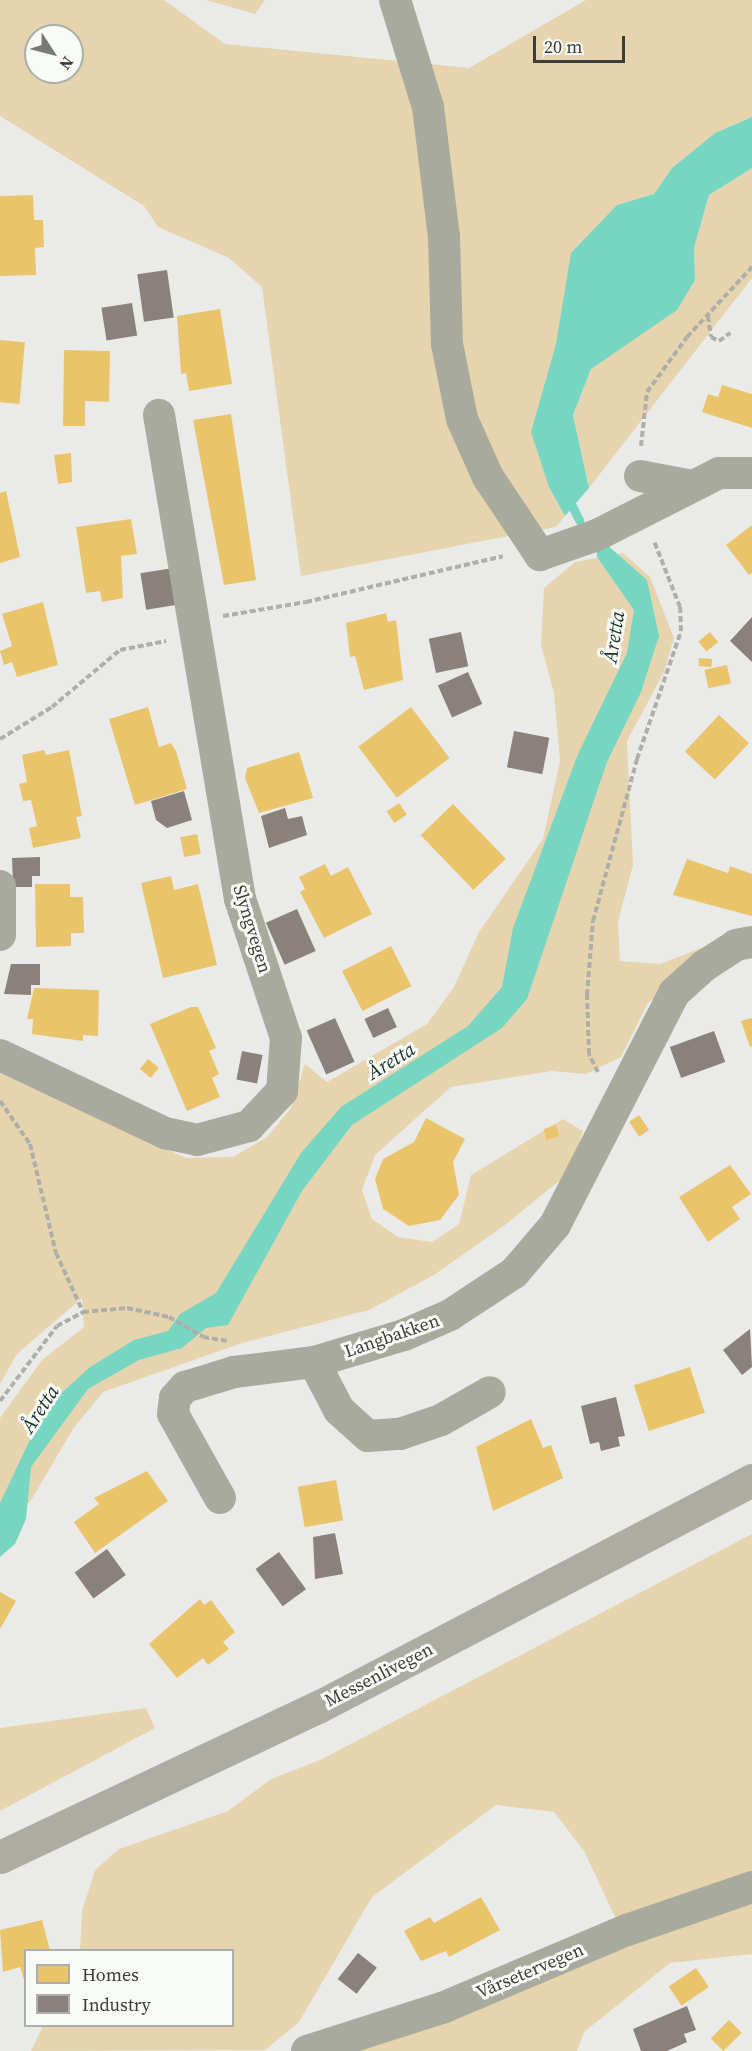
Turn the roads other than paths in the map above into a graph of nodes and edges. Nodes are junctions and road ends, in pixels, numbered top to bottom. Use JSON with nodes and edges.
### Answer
{"nodes":[{"id":1,"x":395,"y":0,"type":"edge"},
{"id":2,"x":159,"y":415,"type":"dead end"},
{"id":3,"x":752,"y":473,"type":"edge"},
{"id":4,"x":640,"y":476,"type":"road end"},
{"id":5,"x":687,"y":485,"type":"junction"},
{"id":6,"x":0,"y":886,"type":"edge"},
{"id":7,"x":0,"y":935,"type":"edge"},
{"id":8,"x":752,"y":942,"type":"edge"},
{"id":9,"x":0,"y":1055,"type":"edge"},
{"id":10,"x":314,"y":1362,"type":"junction"},
{"id":11,"x":490,"y":1392,"type":"dead end"},
{"id":12,"x":752,"y":1480,"type":"edge"},
{"id":13,"x":219,"y":1498,"type":"dead end"},
{"id":14,"x":0,"y":1857,"type":"edge"},
{"id":15,"x":752,"y":1887,"type":"edge"},
{"id":16,"x":307,"y":2051,"type":"edge"}],
"edges":[{"from":1,"to":5,"type":"street"},
{"from":2,"to":9,"type":"street","name":"Slyngvegen"},
{"from":3,"to":5,"type":"street"},
{"from":4,"to":5,"type":"street"},
{"from":6,"to":7,"type":"street"},
{"from":8,"to":10,"type":"street","name":"Langbakken"},
{"from":10,"to":11,"type":"street"},
{"from":10,"to":13,"type":"street","name":"Langbakken"},
{"from":12,"to":14,"type":"main road","name":"Messenlivegen"},
{"from":15,"to":16,"type":"street","name":"Vårsetervegen"}]}
